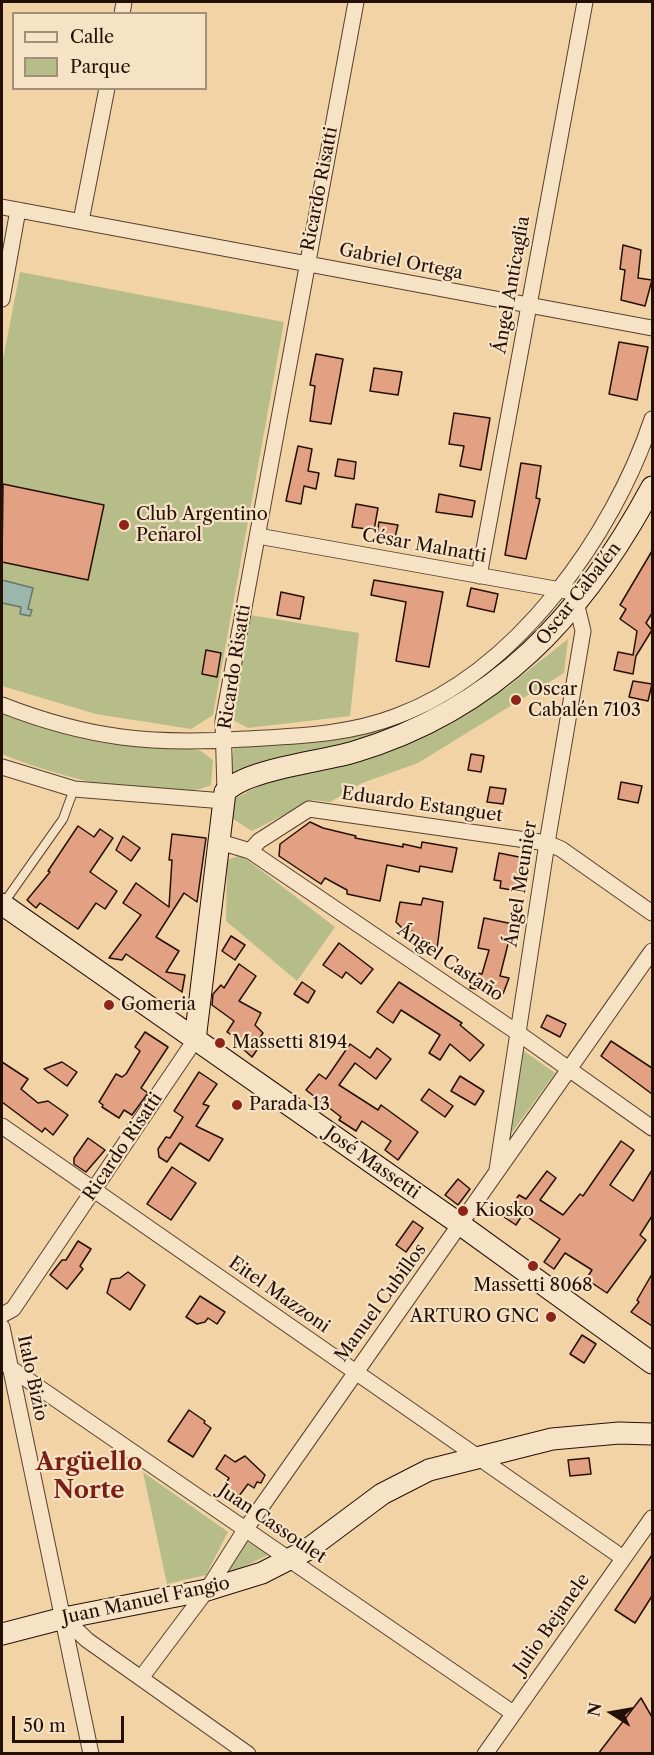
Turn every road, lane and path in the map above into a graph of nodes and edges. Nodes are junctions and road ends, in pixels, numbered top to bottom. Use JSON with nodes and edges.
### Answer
{"nodes":[{"id":1,"x":356,"y":2,"type":"edge"},
{"id":2,"x":585,"y":2,"type":"edge"},
{"id":3,"x":107,"y":90,"type":"edge"},
{"id":4,"x":2,"y":207,"type":"edge"},
{"id":5,"x":18,"y":210,"type":"junction"},
{"id":6,"x":81,"y":221,"type":"junction"},
{"id":7,"x":306,"y":264,"type":"junction"},
{"id":8,"x":2,"y":299,"type":"edge"},
{"id":9,"x":528,"y":305,"type":"junction"},
{"id":10,"x":652,"y":328,"type":"edge"},
{"id":11,"x":652,"y":419,"type":"edge"},
{"id":12,"x":652,"y":487,"type":"edge"},
{"id":13,"x":258,"y":536,"type":"junction"},
{"id":14,"x":479,"y":576,"type":"junction"},
{"id":15,"x":558,"y":589,"type":"junction"},
{"id":16,"x":579,"y":598,"type":"junction"},
{"id":17,"x":2,"y":705,"type":"edge"},
{"id":18,"x":224,"y":741,"type":"junction"},
{"id":19,"x":2,"y":767,"type":"edge"},
{"id":20,"x":74,"y":789,"type":"junction"},
{"id":21,"x":224,"y":797,"type":"junction"},
{"id":22,"x":220,"y":842,"type":"junction"},
{"id":23,"x":547,"y":843,"type":"junction"},
{"id":24,"x":250,"y":851,"type":"junction"},
{"id":25,"x":2,"y":904,"type":"edge"},
{"id":26,"x":652,"y":913,"type":"edge"},
{"id":27,"x":652,"y":951,"type":"edge"},
{"id":28,"x":518,"y":1033,"type":"junction"},
{"id":29,"x":195,"y":1040,"type":"junction"},
{"id":30,"x":570,"y":1071,"type":"junction"},
{"id":31,"x":2,"y":1126,"type":"edge"},
{"id":32,"x":652,"y":1128,"type":"edge"},
{"id":33,"x":497,"y":1173,"type":"junction"},
{"id":34,"x":94,"y":1190,"type":"junction"},
{"id":35,"x":461,"y":1225,"type":"junction"},
{"id":36,"x":2,"y":1316,"type":"edge"},
{"id":37,"x":2,"y":1327,"type":"edge"},
{"id":38,"x":652,"y":1363,"type":"edge"},
{"id":39,"x":9,"y":1367,"type":"junction"},
{"id":40,"x":356,"y":1372,"type":"junction"},
{"id":41,"x":652,"y":1434,"type":"edge"},
{"id":42,"x":475,"y":1457,"type":"junction"},
{"id":43,"x":652,"y":1518,"type":"edge"},
{"id":44,"x":246,"y":1530,"type":"junction"},
{"id":45,"x":623,"y":1558,"type":"junction"},
{"id":46,"x":289,"y":1559,"type":"junction"},
{"id":47,"x":207,"y":1590,"type":"junction"},
{"id":48,"x":64,"y":1618,"type":"junction"},
{"id":49,"x":2,"y":1634,"type":"edge"},
{"id":50,"x":141,"y":1678,"type":"junction"},
{"id":51,"x":513,"y":1713,"type":"junction"},
{"id":52,"x":91,"y":1754,"type":"edge"},
{"id":53,"x":248,"y":1754,"type":"edge"},
{"id":54,"x":485,"y":1754,"type":"edge"}],
"edges":[{"from":1,"to":7,"type":"street","name":"Ricardo Risatti"},
{"from":2,"to":9,"type":"street","name":"Ángel Anticaglia"},
{"from":3,"to":6,"type":"street"},
{"from":4,"to":5,"type":"street","name":"Gabriel Ortega"},
{"from":5,"to":6,"type":"street","name":"Gabriel Ortega"},
{"from":5,"to":8,"type":"street"},
{"from":6,"to":7,"type":"street","name":"Gabriel Ortega"},
{"from":7,"to":9,"type":"street","name":"Gabriel Ortega"},
{"from":7,"to":13,"type":"street","name":"Ricardo Risatti"},
{"from":9,"to":10,"type":"street","name":"Gabriel Ortega"},
{"from":9,"to":14,"type":"street","name":"Ángel Anticaglia"},
{"from":11,"to":15,"type":"street"},
{"from":12,"to":16,"type":"main road","name":"Oscar Cabalén"},
{"from":13,"to":14,"type":"street","name":"César Malnatti"},
{"from":13,"to":18,"type":"street","name":"Ricardo Risatti"},
{"from":14,"to":15,"type":"street","name":"César Malnatti"},
{"from":15,"to":16,"type":"street","name":"César Malnatti"},
{"from":15,"to":18,"type":"street"},
{"from":16,"to":21,"type":"main road","name":"Oscar Cabalén"},
{"from":16,"to":23,"type":"street","name":"Ángel Meunier"},
{"from":17,"to":18,"type":"street"},
{"from":18,"to":21,"type":"street","name":"Ricardo Risatti"},
{"from":19,"to":20,"type":"street"},
{"from":20,"to":21,"type":"street"},
{"from":20,"to":25,"type":"lane"},
{"from":21,"to":22,"type":"main road","name":"Ricardo Risatti"},
{"from":22,"to":24,"type":"street","name":"Ángel Castaño"},
{"from":22,"to":29,"type":"main road","name":"Ricardo Risatti"},
{"from":23,"to":24,"type":"street","name":"Eduardo Estanguet"},
{"from":23,"to":26,"type":"street","name":"Eduardo Estanguet"},
{"from":23,"to":28,"type":"street","name":"Ángel Meunier"},
{"from":24,"to":28,"type":"street","name":"Ángel Castaño"},
{"from":25,"to":29,"type":"main road","name":"José Massetti"},
{"from":27,"to":30,"type":"street","name":"Manuel Cubillos"},
{"from":28,"to":30,"type":"street","name":"Ángel Castaño"},
{"from":28,"to":33,"type":"street","name":"Ángel Meunier"},
{"from":29,"to":34,"type":"street","name":"Ricardo Risatti"},
{"from":29,"to":35,"type":"main road","name":"José Massetti"},
{"from":30,"to":32,"type":"street","name":"Ángel Castaño"},
{"from":30,"to":33,"type":"street","name":"Manuel Cubillos"},
{"from":31,"to":34,"type":"street","name":"Eitel Mazzoni"},
{"from":33,"to":35,"type":"street","name":"Manuel Cubillos"},
{"from":34,"to":36,"type":"street","name":"Ricardo Risatti"},
{"from":34,"to":40,"type":"street","name":"Eitel Mazzoni"},
{"from":35,"to":38,"type":"main road","name":"José Massetti"},
{"from":35,"to":40,"type":"street","name":"Manuel Cubillos"},
{"from":37,"to":39,"type":"street","name":"Italo Bizio"},
{"from":39,"to":44,"type":"street","name":"Juan Cassoulet"},
{"from":39,"to":48,"type":"street","name":"Italo Bizio"},
{"from":40,"to":42,"type":"street","name":"Eitel Mazzoni"},
{"from":40,"to":44,"type":"street","name":"Manuel Cubillos"},
{"from":41,"to":42,"type":"main road","name":"Juan Manuel Fangio"},
{"from":42,"to":45,"type":"street","name":"Eitel Mazzoni"},
{"from":42,"to":46,"type":"main road","name":"Juan Manuel Fangio"},
{"from":43,"to":45,"type":"street","name":"Julio Bejanele"},
{"from":44,"to":46,"type":"street","name":"Juan Cassoulet"},
{"from":44,"to":47,"type":"street","name":"Manuel Cubillos"},
{"from":45,"to":51,"type":"street","name":"Julio Bejanele"},
{"from":46,"to":47,"type":"main road","name":"Juan Manuel Fangio"},
{"from":46,"to":51,"type":"street","name":"Juan Cassoulet"},
{"from":47,"to":48,"type":"main road","name":"Juan Manuel Fangio"},
{"from":47,"to":50,"type":"street","name":"Manuel Cubillos"},
{"from":48,"to":49,"type":"main road","name":"Juan Manuel Fangio"},
{"from":48,"to":50,"type":"street"},
{"from":48,"to":52,"type":"street","name":"Italo Bizio"},
{"from":50,"to":53,"type":"street"},
{"from":51,"to":54,"type":"street","name":"Julio Bejanele"}]}
